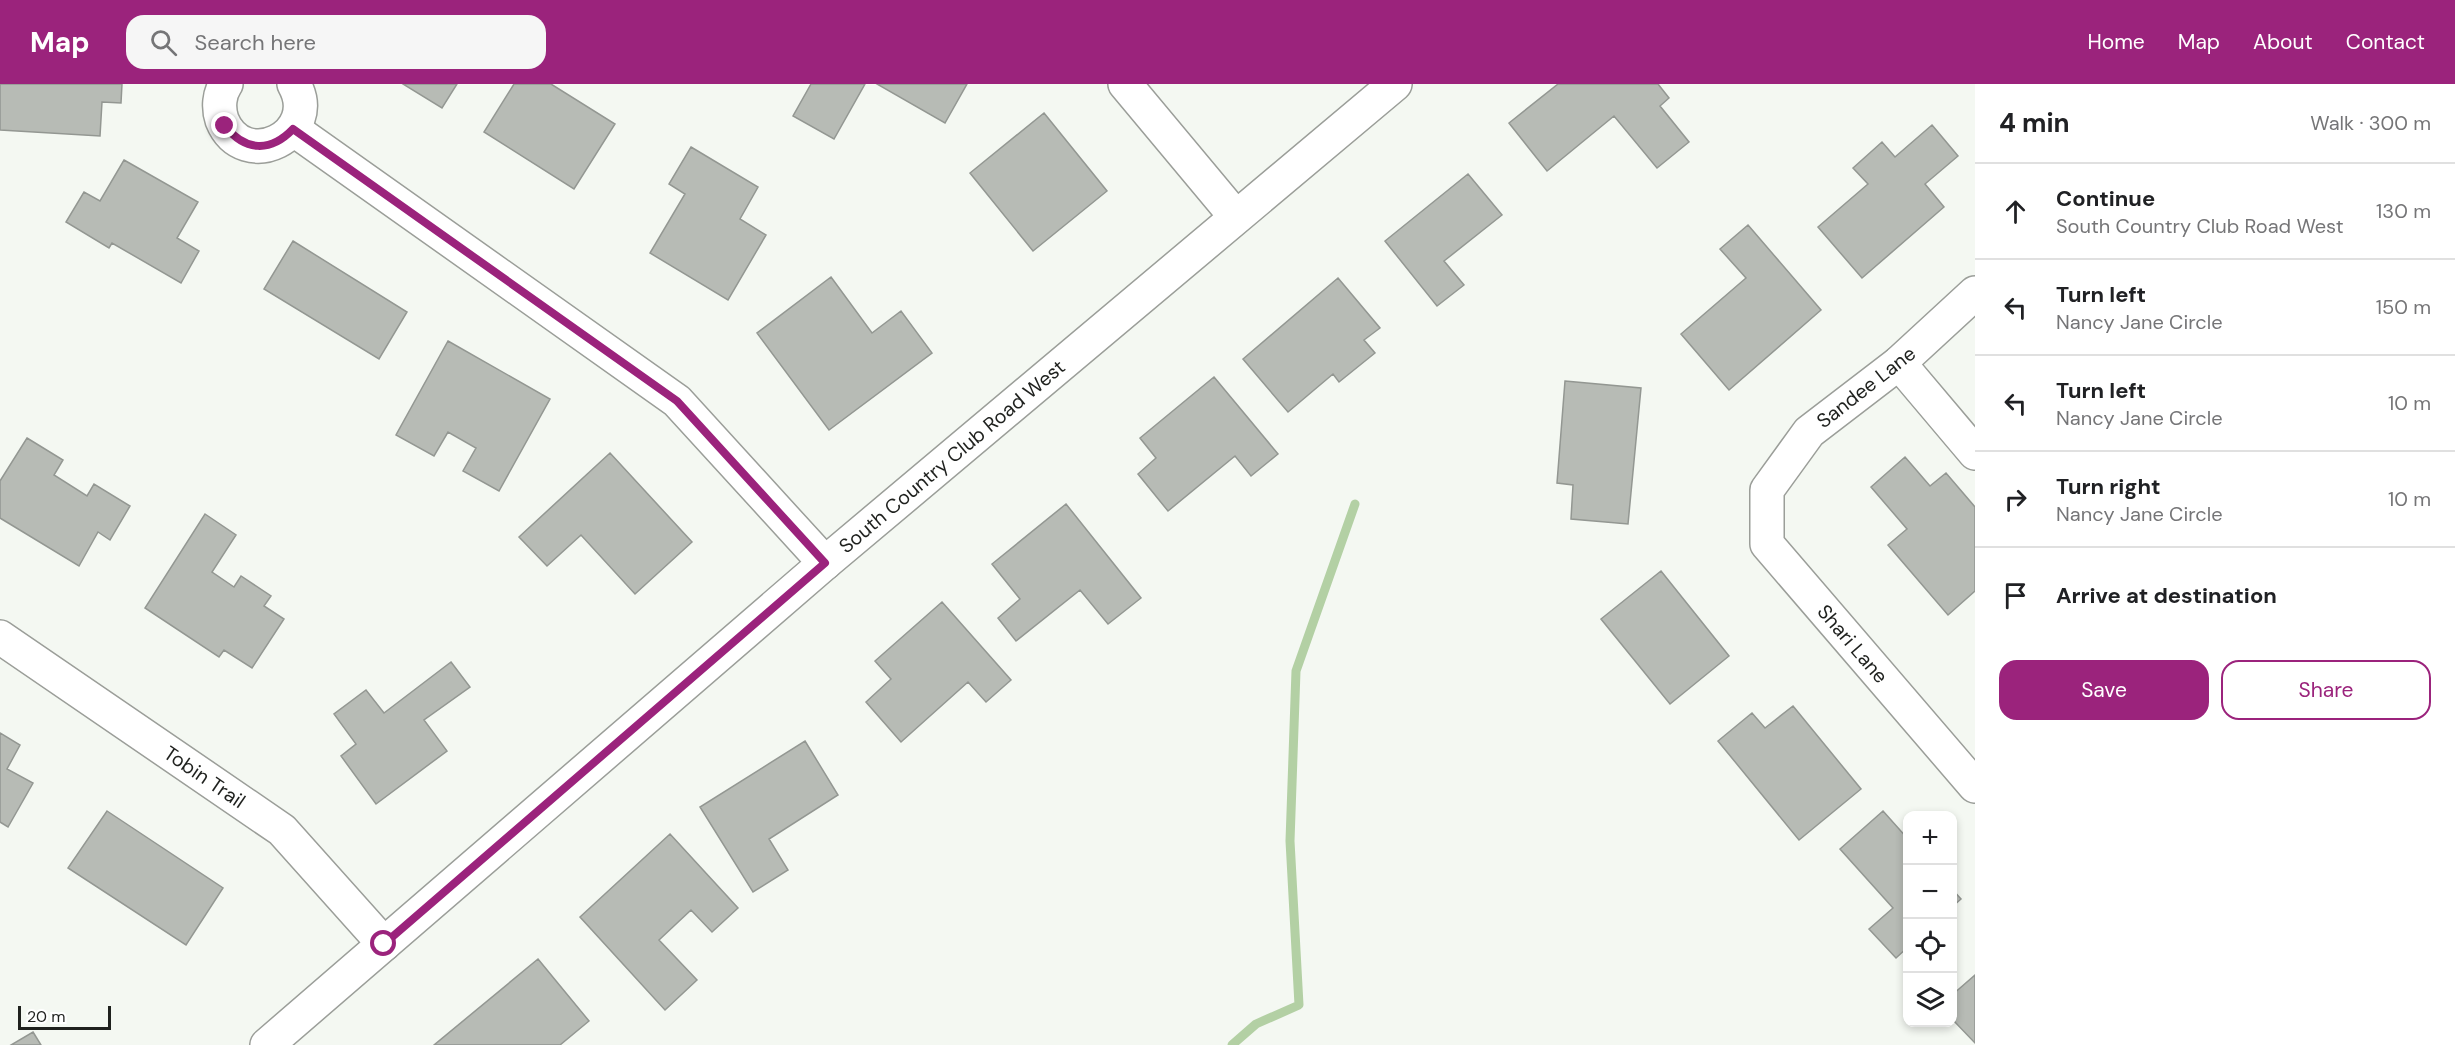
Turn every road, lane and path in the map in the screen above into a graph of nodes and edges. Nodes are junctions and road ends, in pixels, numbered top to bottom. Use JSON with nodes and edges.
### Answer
{"nodes":[{"id":1,"x":226,"y":84,"type":"edge"},
{"id":2,"x":294,"y":84,"type":"edge"},
{"id":3,"x":1125,"y":84,"type":"edge"},
{"id":4,"x":1395,"y":84,"type":"edge"},
{"id":5,"x":293,"y":129,"type":"junction"},
{"id":6,"x":1236,"y":217,"type":"junction"},
{"id":7,"x":1975,"y":293,"type":"edge"},
{"id":8,"x":1899,"y":363,"type":"junction"},
{"id":9,"x":1975,"y":453,"type":"edge"},
{"id":10,"x":1767,"y":490,"type":"joint"},
{"id":11,"x":825,"y":563,"type":"junction"},
{"id":12,"x":0,"y":637,"type":"edge"},
{"id":13,"x":1975,"y":786,"type":"edge"},
{"id":14,"x":384,"y":944,"type":"junction"},
{"id":15,"x":267,"y":1045,"type":"edge"}],
"edges":[{"from":1,"to":5,"type":"street"},
{"from":2,"to":5,"type":"street"},
{"from":3,"to":6,"type":"street"},
{"from":4,"to":6,"type":"street","name":"South Country Club Road West"},
{"from":5,"to":11,"type":"street"},
{"from":6,"to":11,"type":"street","name":"South Country Club Road West"},
{"from":7,"to":8,"type":"street","name":"Sandee Lane"},
{"from":8,"to":9,"type":"street"},
{"from":8,"to":10,"type":"street","name":"Sandee Lane"},
{"from":10,"to":13,"type":"street","name":"Shari Lane"},
{"from":11,"to":14,"type":"street","name":"South Country Club Road West"},
{"from":12,"to":14,"type":"street","name":"Tobin Trail"},
{"from":14,"to":15,"type":"street","name":"South Country Club Road West"}]}
